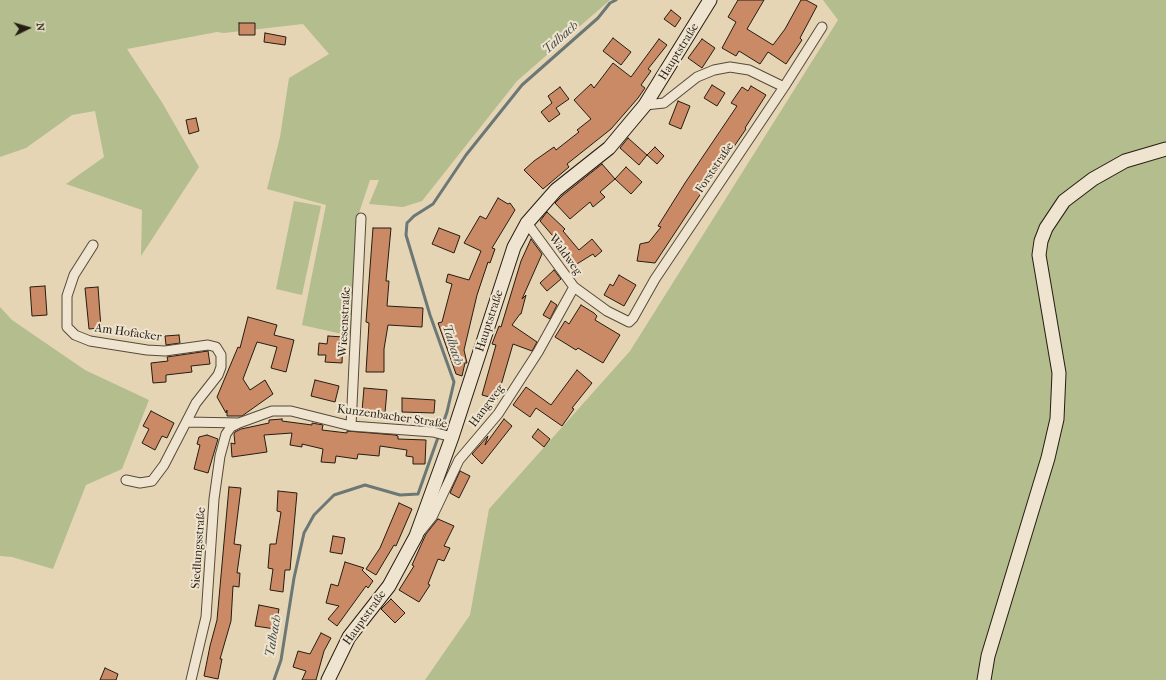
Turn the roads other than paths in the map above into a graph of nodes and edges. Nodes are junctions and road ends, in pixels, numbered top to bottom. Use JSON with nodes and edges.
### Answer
{"nodes":[{"id":1,"x":710,"y":0,"type":"edge"},
{"id":2,"x":822,"y":27,"type":"dead end"},
{"id":3,"x":784,"y":87,"type":"junction"},
{"id":4,"x":645,"y":106,"type":"junction"},
{"id":5,"x":1166,"y":149,"type":"edge"},
{"id":6,"x":361,"y":218,"type":"dead end"},
{"id":7,"x":527,"y":223,"type":"junction"},
{"id":8,"x":93,"y":245,"type":"dead end"},
{"id":9,"x":574,"y":287,"type":"junction"},
{"id":10,"x":629,"y":322,"type":"joint"},
{"id":11,"x":187,"y":422,"type":"junction"},
{"id":12,"x":239,"y":423,"type":"junction"},
{"id":13,"x":351,"y":426,"type":"junction"},
{"id":14,"x":448,"y":436,"type":"junction"},
{"id":15,"x":126,"y":480,"type":"dead end"},
{"id":16,"x":416,"y":536,"type":"junction"},
{"id":17,"x":191,"y":680,"type":"edge"},
{"id":18,"x":328,"y":680,"type":"edge"},
{"id":19,"x":984,"y":680,"type":"edge"}],
"edges":[{"from":1,"to":4,"type":"main road","name":"Hauptstraße"},
{"from":2,"to":3,"type":"street","name":"Forststraße"},
{"from":3,"to":4,"type":"street"},
{"from":3,"to":10,"type":"street","name":"Forststraße"},
{"from":4,"to":7,"type":"main road","name":"Hauptstraße"},
{"from":5,"to":19,"type":"main road"},
{"from":6,"to":13,"type":"street","name":"Wiesenstraße"},
{"from":7,"to":9,"type":"street","name":"Waldweg"},
{"from":7,"to":14,"type":"main road","name":"Hauptstraße"},
{"from":8,"to":11,"type":"street","name":"Am Hofacker"},
{"from":9,"to":10,"type":"street","name":"Waldweg"},
{"from":9,"to":16,"type":"street","name":"Hangweg"},
{"from":11,"to":12,"type":"street","name":"Kunzenbacher Straße"},
{"from":11,"to":15,"type":"street","name":"Am Hofacker"},
{"from":12,"to":13,"type":"street","name":"Kunzenbacher Straße"},
{"from":12,"to":17,"type":"street","name":"Siedlungsstraße"},
{"from":13,"to":14,"type":"street","name":"Kunzenbacher Straße"},
{"from":14,"to":16,"type":"main road","name":"Hauptstraße"},
{"from":16,"to":18,"type":"main road","name":"Hauptstraße"}]}
